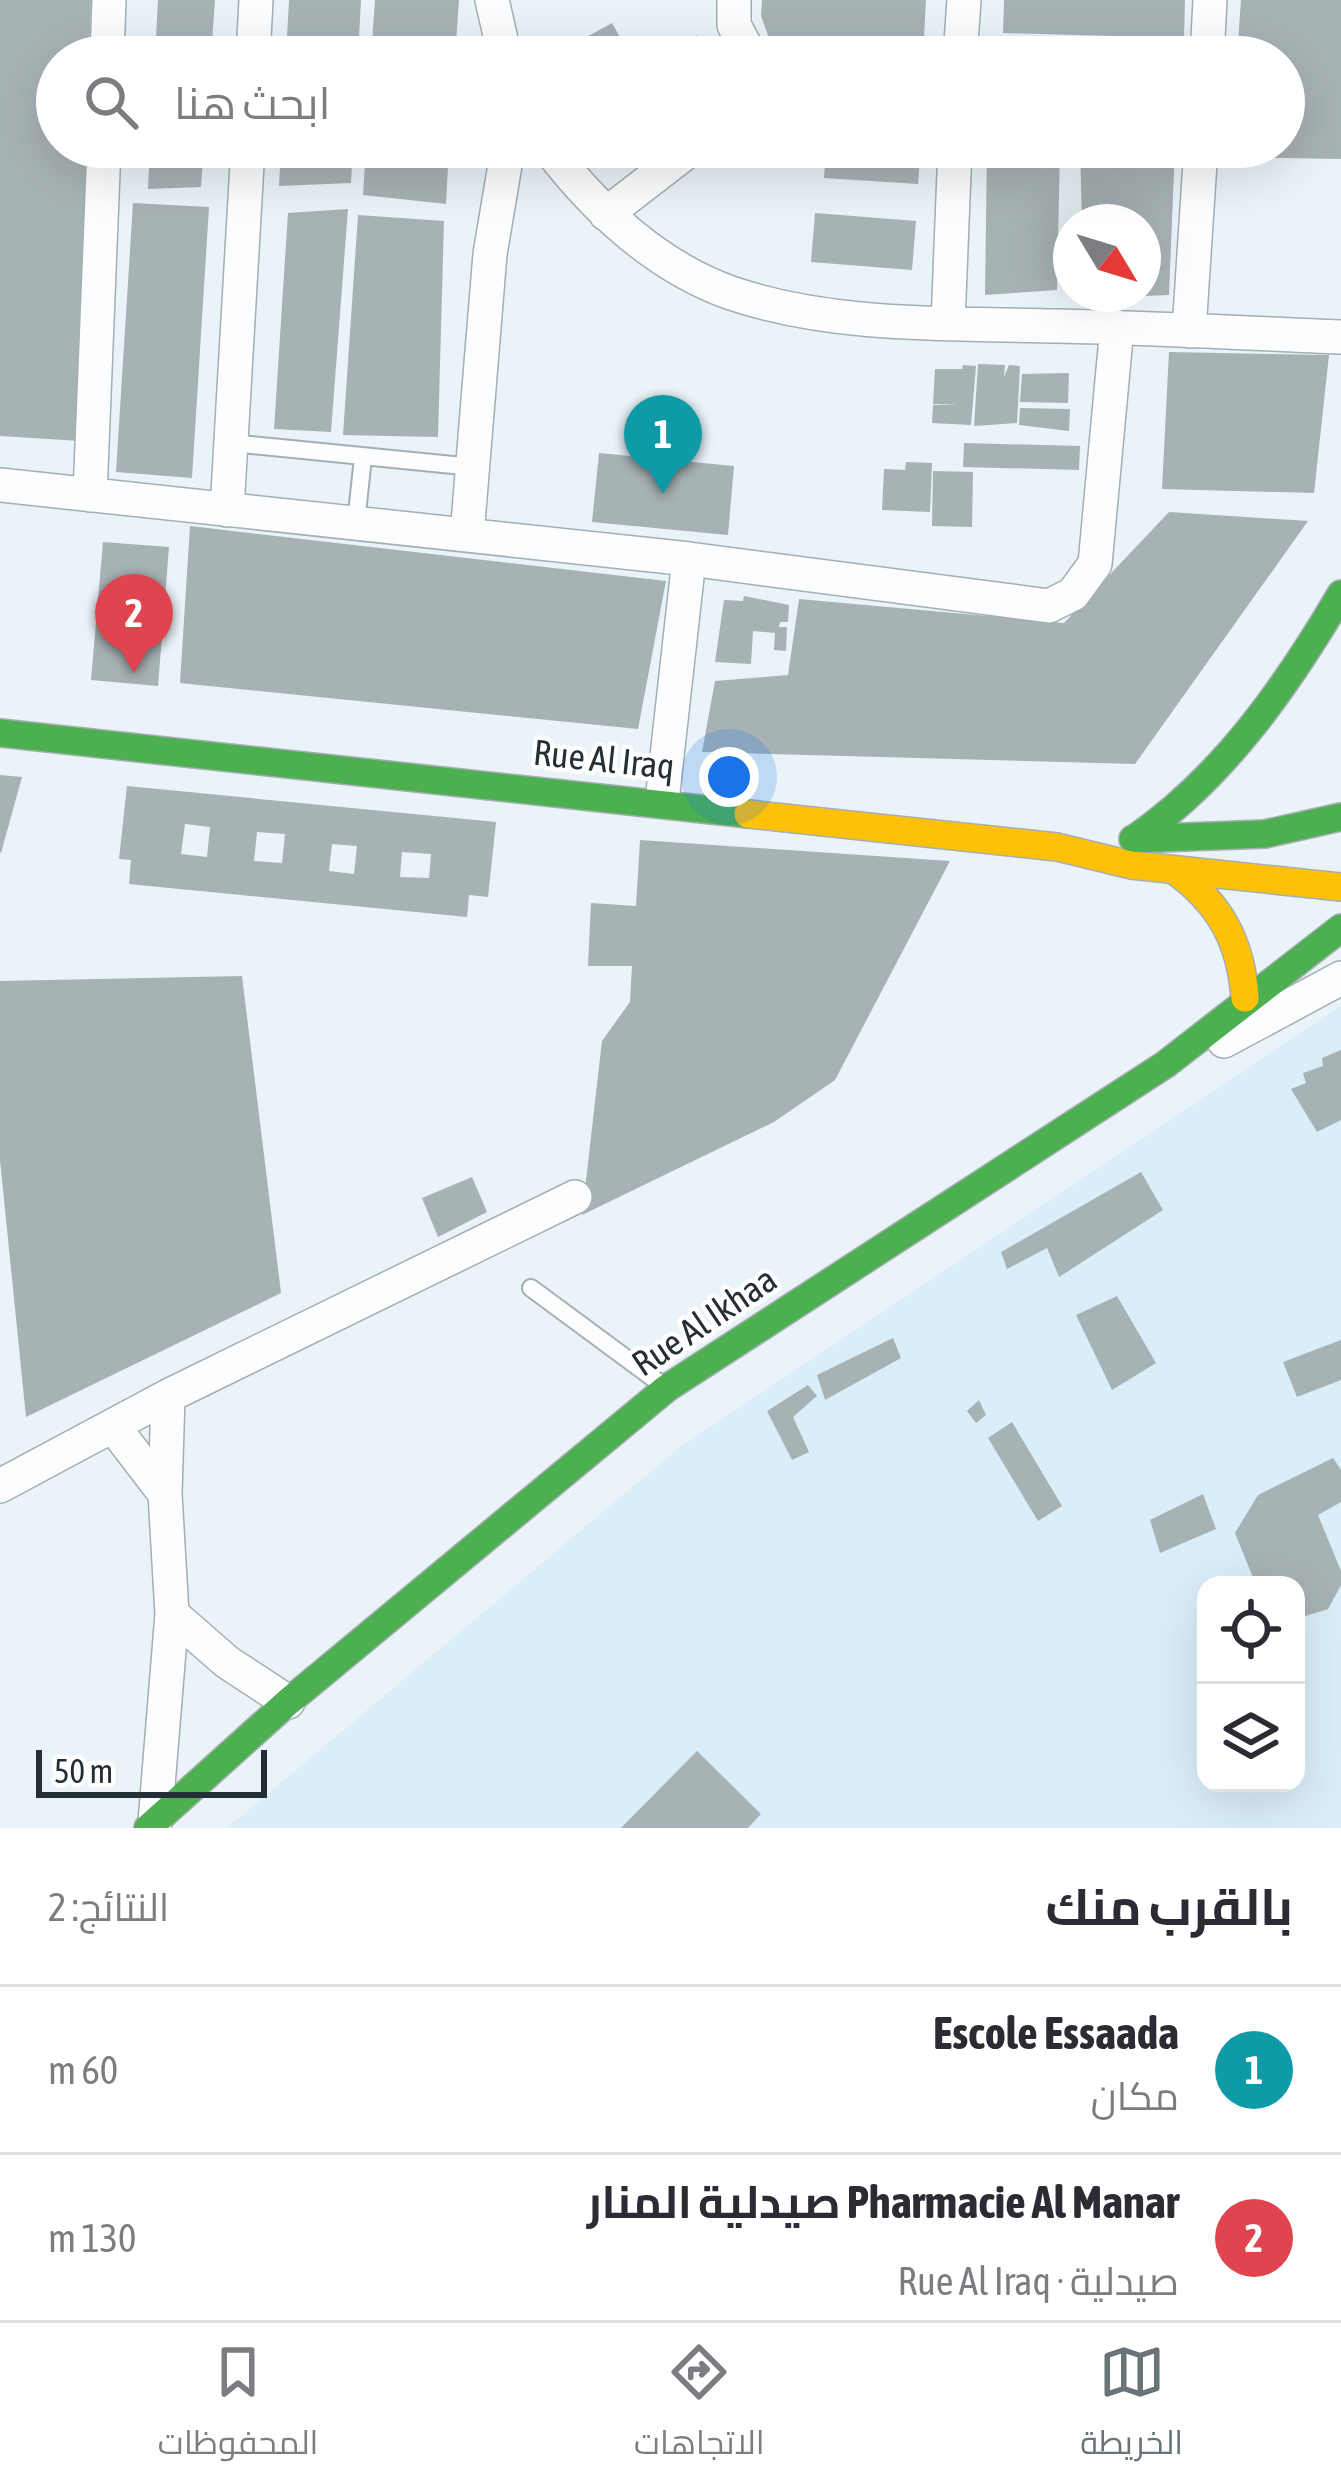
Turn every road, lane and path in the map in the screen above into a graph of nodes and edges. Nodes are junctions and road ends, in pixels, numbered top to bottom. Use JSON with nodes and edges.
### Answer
{"nodes":[{"id":1,"x":110,"y":0,"type":"edge"},
{"id":2,"x":256,"y":0,"type":"edge"},
{"id":3,"x":492,"y":0,"type":"edge"},
{"id":4,"x":734,"y":0,"type":"edge"},
{"id":5,"x":964,"y":0,"type":"edge"},
{"id":6,"x":1210,"y":0,"type":"edge"},
{"id":7,"x":108,"y":36,"type":"edge"},
{"id":8,"x":254,"y":36,"type":"edge"},
{"id":9,"x":500,"y":36,"type":"edge"},
{"id":10,"x":740,"y":36,"type":"edge"},
{"id":11,"x":961,"y":36,"type":"edge"},
{"id":12,"x":1208,"y":36,"type":"edge"},
{"id":13,"x":103,"y":168,"type":"edge"},
{"id":14,"x":247,"y":168,"type":"edge"},
{"id":15,"x":504,"y":168,"type":"edge"},
{"id":16,"x":566,"y":168,"type":"edge"},
{"id":17,"x":666,"y":168,"type":"edge"},
{"id":18,"x":954,"y":168,"type":"edge"},
{"id":19,"x":1200,"y":168,"type":"edge"},
{"id":20,"x":606,"y":214,"type":"junction"},
{"id":21,"x":948,"y":323,"type":"junction"},
{"id":22,"x":1117,"y":327,"type":"junction"},
{"id":23,"x":1189,"y":331,"type":"junction"},
{"id":24,"x":1341,"y":337,"type":"edge"},
{"id":25,"x":231,"y":443,"type":"junction"},
{"id":26,"x":363,"y":457,"type":"junction"},
{"id":27,"x":472,"y":467,"type":"junction"},
{"id":28,"x":0,"y":485,"type":"edge"},
{"id":29,"x":90,"y":495,"type":"junction"},
{"id":30,"x":227,"y":510,"type":"junction"},
{"id":31,"x":356,"y":523,"type":"junction"},
{"id":32,"x":467,"y":535,"type":"junction"},
{"id":33,"x":689,"y":559,"type":"junction"},
{"id":34,"x":1341,"y":594,"type":"edge"},
{"id":35,"x":0,"y":733,"type":"edge"},
{"id":36,"x":662,"y":801,"type":"junction"},
{"id":37,"x":1341,"y":817,"type":"edge"},
{"id":38,"x":1134,"y":839,"type":"junction"},
{"id":39,"x":1057,"y":847,"type":"junction"},
{"id":40,"x":1174,"y":870,"type":"junction"},
{"id":41,"x":1341,"y":886,"type":"edge"},
{"id":42,"x":1341,"y":928,"type":"edge"},
{"id":43,"x":1341,"y":978,"type":"edge"},
{"id":44,"x":1245,"y":998,"type":"junction"},
{"id":45,"x":1166,"y":1064,"type":"junction"},
{"id":46,"x":575,"y":1197,"type":"dead end"},
{"id":47,"x":531,"y":1288,"type":"dead end"},
{"id":48,"x":667,"y":1388,"type":"junction"},
{"id":49,"x":168,"y":1396,"type":"junction"},
{"id":50,"x":112,"y":1426,"type":"junction"},
{"id":51,"x":0,"y":1486,"type":"edge"},
{"id":52,"x":164,"y":1494,"type":"junction"},
{"id":53,"x":172,"y":1613,"type":"junction"},
{"id":54,"x":288,"y":1702,"type":"junction"},
{"id":55,"x":151,"y":1825,"type":"edge"}],
"edges":[{"from":1,"to":7,"type":"street"},
{"from":2,"to":8,"type":"street"},
{"from":3,"to":9,"type":"street"},
{"from":4,"to":10,"type":"street"},
{"from":5,"to":11,"type":"street"},
{"from":6,"to":12,"type":"street"},
{"from":13,"to":29,"type":"street"},
{"from":14,"to":25,"type":"street"},
{"from":15,"to":27,"type":"street"},
{"from":16,"to":20,"type":"street"},
{"from":17,"to":20,"type":"street"},
{"from":18,"to":21,"type":"street"},
{"from":19,"to":23,"type":"street"},
{"from":20,"to":21,"type":"street"},
{"from":21,"to":22,"type":"street"},
{"from":22,"to":23,"type":"street"},
{"from":22,"to":33,"type":"street"},
{"from":23,"to":24,"type":"street"},
{"from":25,"to":26,"type":"lane"},
{"from":25,"to":30,"type":"street"},
{"from":26,"to":27,"type":"lane"},
{"from":26,"to":31,"type":"lane"},
{"from":27,"to":32,"type":"street"},
{"from":28,"to":29,"type":"street"},
{"from":29,"to":30,"type":"street"},
{"from":30,"to":31,"type":"street"},
{"from":31,"to":32,"type":"street"},
{"from":32,"to":33,"type":"street"},
{"from":33,"to":36,"type":"street"},
{"from":34,"to":38,"type":"street"},
{"from":35,"to":36,"type":"street","name":"Rue Al Iraq"},
{"from":36,"to":39,"type":"street","name":"Rue Al Iraq"},
{"from":37,"to":38,"type":"street"},
{"from":38,"to":39,"type":"street"},
{"from":39,"to":40,"type":"street","name":"Rue Al Iraq"},
{"from":40,"to":41,"type":"street","name":"Rue Al Iraq"},
{"from":40,"to":44,"type":"street"},
{"from":42,"to":44,"type":"street","name":"Rue Al Ikhaa"},
{"from":43,"to":45,"type":"street"},
{"from":44,"to":45,"type":"street","name":"Rue Al Ikhaa"},
{"from":45,"to":48,"type":"street","name":"Rue Al Ikhaa"},
{"from":46,"to":49,"type":"street"},
{"from":47,"to":48,"type":"lane"},
{"from":48,"to":54,"type":"street","name":"Rue Al Ikhaa"},
{"from":49,"to":50,"type":"street"},
{"from":49,"to":52,"type":"street"},
{"from":50,"to":51,"type":"street"},
{"from":50,"to":52,"type":"street"},
{"from":52,"to":53,"type":"street"},
{"from":53,"to":54,"type":"street"},
{"from":53,"to":55,"type":"street"},
{"from":54,"to":55,"type":"street","name":"Rue Al Ikhaa"}]}
